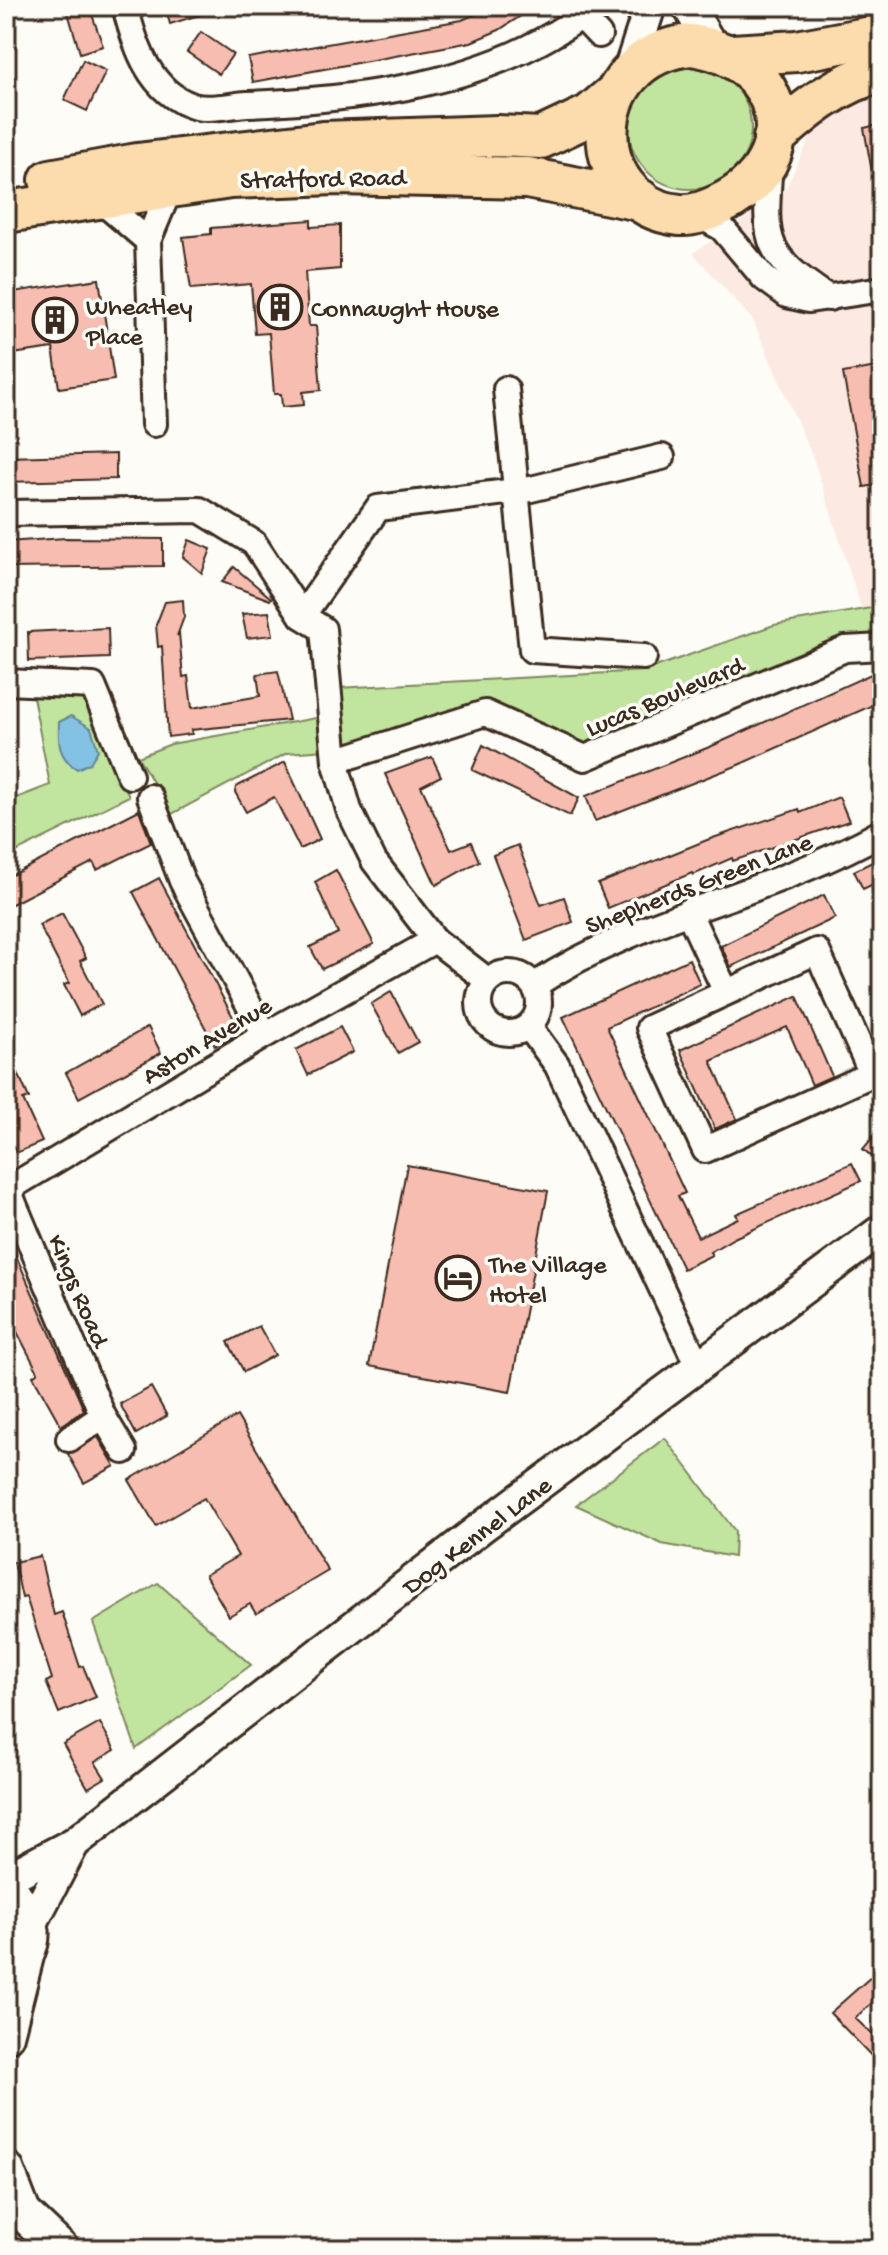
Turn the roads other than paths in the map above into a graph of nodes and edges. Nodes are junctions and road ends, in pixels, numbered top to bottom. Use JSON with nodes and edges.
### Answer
{"nodes":[{"id":1,"x":125,"y":6,"type":"edge"},
{"id":2,"x":650,"y":6,"type":"edge"},
{"id":3,"x":688,"y":6,"type":"edge"},
{"id":4,"x":586,"y":12,"type":"edge"},
{"id":5,"x":599,"y":35,"type":"dead end"},
{"id":6,"x":882,"y":35,"type":"edge"},
{"id":7,"x":722,"y":52,"type":"junction"},
{"id":8,"x":871,"y":74,"type":"edge"},
{"id":9,"x":623,"y":81,"type":"junction"},
{"id":10,"x":313,"y":100,"type":"junction"},
{"id":11,"x":323,"y":142,"type":"junction"},
{"id":12,"x":772,"y":147,"type":"junction"},
{"id":13,"x":6,"y":188,"type":"edge"},
{"id":14,"x":170,"y":188,"type":"junction"},
{"id":15,"x":99,"y":199,"type":"junction"},
{"id":16,"x":640,"y":200,"type":"junction"},
{"id":17,"x":6,"y":212,"type":"edge"},
{"id":18,"x":694,"y":213,"type":"junction"},
{"id":19,"x":148,"y":241,"type":"junction"},
{"id":20,"x":882,"y":289,"type":"edge"},
{"id":21,"x":829,"y":298,"type":"junction"},
{"id":22,"x":506,"y":389,"type":"dead end"},
{"id":23,"x":154,"y":424,"type":"dead end"},
{"id":24,"x":662,"y":457,"type":"dead end"},
{"id":25,"x":516,"y":491,"type":"junction"},
{"id":26,"x":6,"y":513,"type":"edge"},
{"id":27,"x":302,"y":616,"type":"junction"},
{"id":28,"x":882,"y":647,"type":"edge"},
{"id":29,"x":644,"y":657,"type":"dead end"},
{"id":30,"x":6,"y":682,"type":"edge"},
{"id":31,"x":335,"y":761,"type":"junction"},
{"id":32,"x":130,"y":776,"type":"dead end"},
{"id":33,"x":150,"y":797,"type":"dead end"},
{"id":34,"x":882,"y":832,"type":"edge"},
{"id":35,"x":688,"y":911,"type":"junction"},
{"id":36,"x":435,"y":940,"type":"junction"},
{"id":37,"x":487,"y":980,"type":"junction"},
{"id":38,"x":535,"y":985,"type":"junction"},
{"id":39,"x":726,"y":992,"type":"junction"},
{"id":40,"x":529,"y":1027,"type":"junction"},
{"id":41,"x":265,"y":1035,"type":"junction"},
{"id":42,"x":7,"y":1187,"type":"edge"},
{"id":43,"x":882,"y":1230,"type":"edge"},
{"id":44,"x":698,"y":1366,"type":"junction"},
{"id":45,"x":103,"y":1416,"type":"junction"},
{"id":46,"x":69,"y":1439,"type":"dead end"},
{"id":47,"x":124,"y":1451,"type":"dead end"},
{"id":48,"x":74,"y":1843,"type":"junction"},
{"id":49,"x":6,"y":1879,"type":"edge"},
{"id":50,"x":6,"y":1890,"type":"edge"},
{"id":51,"x":22,"y":1949,"type":"edge"},
{"id":52,"x":6,"y":2035,"type":"edge"},
{"id":53,"x":6,"y":2169,"type":"edge"},
{"id":54,"x":14,"y":2208,"type":"edge"},
{"id":55,"x":61,"y":2249,"type":"edge"}],
"edges":[{"from":1,"to":10,"type":"street"},
{"from":2,"to":9,"type":"street"},
{"from":3,"to":7,"type":"street"},
{"from":4,"to":5,"type":"street"},
{"from":4,"to":10,"type":"street"},
{"from":6,"to":7,"type":"highway"},
{"from":7,"to":9,"type":"highway"},
{"from":7,"to":12,"type":"highway"},
{"from":8,"to":12,"type":"highway"},
{"from":9,"to":11,"type":"highway","name":"Stratford Road"},
{"from":9,"to":16,"type":"highway"},
{"from":10,"to":11,"type":"street","name":"Stratford Road"},
{"from":11,"to":13,"type":"highway","name":"Stratford Road"},
{"from":12,"to":18,"type":"highway"},
{"from":12,"to":21,"type":"street"},
{"from":14,"to":15,"type":"highway","name":"Stratford Road"},
{"from":14,"to":16,"type":"highway","name":"Stratford Road"},
{"from":14,"to":19,"type":"street"},
{"from":15,"to":17,"type":"highway","name":"Stratford Road"},
{"from":15,"to":19,"type":"street"},
{"from":16,"to":18,"type":"highway"},
{"from":18,"to":21,"type":"street"},
{"from":19,"to":23,"type":"street"},
{"from":20,"to":21,"type":"street"},
{"from":22,"to":25,"type":"street"},
{"from":24,"to":25,"type":"street"},
{"from":25,"to":27,"type":"street"},
{"from":25,"to":29,"type":"street"},
{"from":26,"to":27,"type":"street"},
{"from":27,"to":31,"type":"street"},
{"from":28,"to":31,"type":"street","name":"Lucas Boulevard"},
{"from":30,"to":32,"type":"street"},
{"from":31,"to":36,"type":"street"},
{"from":33,"to":41,"type":"street"},
{"from":34,"to":35,"type":"street","name":"Shepherds Green Lane"},
{"from":35,"to":38,"type":"street","name":"Shepherds Green Lane"},
{"from":35,"to":39,"type":"street"},
{"from":36,"to":37,"type":"street"},
{"from":36,"to":41,"type":"street","name":"Aston Avenue"},
{"from":37,"to":38,"type":"street"},
{"from":37,"to":40,"type":"street"},
{"from":38,"to":40,"type":"street"},
{"from":39,"to":39,"type":"street"},
{"from":40,"to":44,"type":"street"},
{"from":41,"to":42,"type":"street","name":"Aston Avenue"},
{"from":42,"to":45,"type":"street","name":"Kings Road"},
{"from":43,"to":44,"type":"street","name":"Dog Kennel Lane"},
{"from":44,"to":48,"type":"street","name":"Dog Kennel Lane"},
{"from":45,"to":46,"type":"street"},
{"from":45,"to":47,"type":"street","name":"Kings Road"},
{"from":48,"to":49,"type":"street","name":"Dog Kennel Lane"},
{"from":48,"to":51,"type":"street","name":"Dog Kennel Lane"},
{"from":50,"to":51,"type":"main road"},
{"from":51,"to":52,"type":"main road"},
{"from":53,"to":54,"type":"main road"},
{"from":54,"to":55,"type":"main road"}]}
